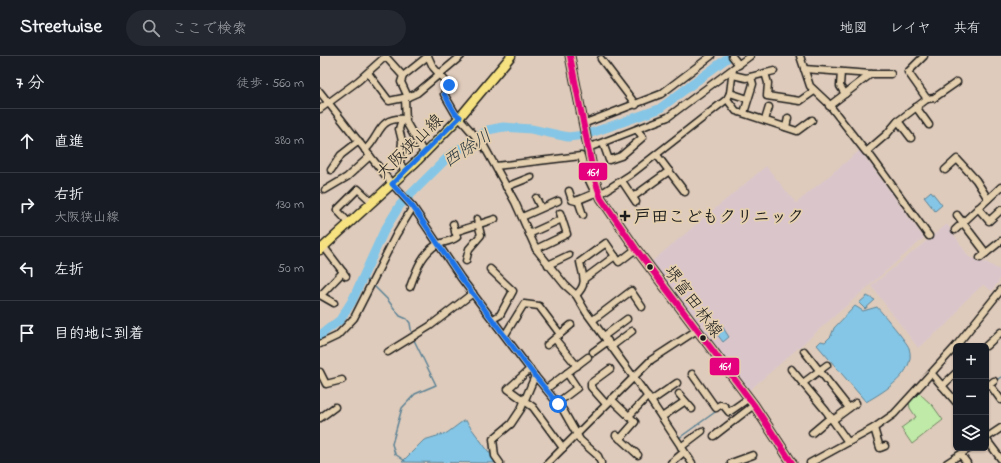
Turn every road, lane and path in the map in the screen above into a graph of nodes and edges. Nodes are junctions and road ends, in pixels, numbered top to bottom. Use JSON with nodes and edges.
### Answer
{"nodes":[{"id":1,"x":386,"y":56,"type":"edge"},
{"id":2,"x":428,"y":56,"type":"edge"},
{"id":3,"x":461,"y":56,"type":"edge"},
{"id":4,"x":511,"y":56,"type":"edge"},
{"id":5,"x":570,"y":56,"type":"edge"},
{"id":6,"x":711,"y":56,"type":"edge"},
{"id":7,"x":732,"y":56,"type":"edge"},
{"id":8,"x":750,"y":56,"type":"edge"},
{"id":9,"x":800,"y":56,"type":"edge"},
{"id":10,"x":924,"y":56,"type":"edge"},
{"id":11,"x":601,"y":59,"type":"dead end"},
{"id":12,"x":736,"y":68,"type":"junction"},
{"id":13,"x":804,"y":69,"type":"junction"},
{"id":14,"x":774,"y":71,"type":"dead end"},
{"id":15,"x":368,"y":72,"type":"junction"},
{"id":16,"x":841,"y":72,"type":"junction"},
{"id":17,"x":765,"y":73,"type":"junction"},
{"id":18,"x":439,"y":74,"type":"junction"},
{"id":19,"x":871,"y":74,"type":"junction"},
{"id":20,"x":892,"y":74,"type":"dead end"},
{"id":21,"x":403,"y":76,"type":"junction"},
{"id":22,"x":751,"y":77,"type":"junction"},
{"id":23,"x":956,"y":82,"type":"dead end"},
{"id":24,"x":814,"y":91,"type":"junction"},
{"id":25,"x":320,"y":92,"type":"edge"},
{"id":26,"x":845,"y":94,"type":"junction"},
{"id":27,"x":728,"y":96,"type":"junction"},
{"id":28,"x":406,"y":98,"type":"junction"},
{"id":29,"x":748,"y":99,"type":"junction"},
{"id":30,"x":927,"y":99,"type":"junction"},
{"id":31,"x":329,"y":103,"type":"junction"},
{"id":32,"x":636,"y":104,"type":"junction"},
{"id":33,"x":830,"y":106,"type":"junction"},
{"id":34,"x":769,"y":107,"type":"dead end"},
{"id":35,"x":916,"y":108,"type":"junction"},
{"id":36,"x":320,"y":110,"type":"edge"},
{"id":37,"x":744,"y":113,"type":"junction"},
{"id":38,"x":460,"y":117,"type":"junction"},
{"id":39,"x":788,"y":118,"type":"dead end"},
{"id":40,"x":404,"y":119,"type":"junction"},
{"id":41,"x":765,"y":120,"type":"junction"},
{"id":42,"x":812,"y":120,"type":"dead end"},
{"id":43,"x":898,"y":121,"type":"junction"},
{"id":44,"x":584,"y":125,"type":"junction"},
{"id":45,"x":929,"y":125,"type":"dead end"},
{"id":46,"x":786,"y":127,"type":"junction"},
{"id":47,"x":638,"y":130,"type":"junction"},
{"id":48,"x":911,"y":138,"type":"dead end"},
{"id":49,"x":359,"y":141,"type":"junction"},
{"id":50,"x":602,"y":143,"type":"junction"},
{"id":51,"x":588,"y":147,"type":"junction"},
{"id":52,"x":365,"y":150,"type":"junction"},
{"id":53,"x":867,"y":151,"type":"junction"},
{"id":54,"x":424,"y":153,"type":"junction"},
{"id":55,"x":656,"y":155,"type":"junction"},
{"id":56,"x":370,"y":156,"type":"junction"},
{"id":57,"x":496,"y":166,"type":"junction"},
{"id":58,"x":331,"y":170,"type":"dead end"},
{"id":59,"x":945,"y":170,"type":"dead end"},
{"id":60,"x":669,"y":171,"type":"junction"},
{"id":61,"x":405,"y":172,"type":"junction"},
{"id":62,"x":531,"y":177,"type":"dead end"},
{"id":63,"x":622,"y":181,"type":"junction"},
{"id":64,"x":392,"y":184,"type":"junction"},
{"id":65,"x":506,"y":187,"type":"junction"},
{"id":66,"x":1001,"y":187,"type":"edge"},
{"id":67,"x":325,"y":190,"type":"dead end"},
{"id":68,"x":569,"y":191,"type":"dead end"},
{"id":69,"x":685,"y":192,"type":"dead end"},
{"id":70,"x":597,"y":193,"type":"junction"},
{"id":71,"x":536,"y":198,"type":"dead end"},
{"id":72,"x":988,"y":199,"type":"junction"},
{"id":73,"x":578,"y":200,"type":"junction"},
{"id":74,"x":558,"y":201,"type":"dead end"},
{"id":75,"x":372,"y":202,"type":"junction"},
{"id":76,"x":412,"y":206,"type":"junction"},
{"id":77,"x":541,"y":208,"type":"junction"},
{"id":78,"x":978,"y":208,"type":"junction"},
{"id":79,"x":1001,"y":210,"type":"edge"},
{"id":80,"x":583,"y":215,"type":"dead end"},
{"id":81,"x":957,"y":215,"type":"dead end"},
{"id":82,"x":522,"y":217,"type":"junction"},
{"id":83,"x":495,"y":219,"type":"dead end"},
{"id":84,"x":478,"y":222,"type":"junction"},
{"id":85,"x":962,"y":222,"type":"junction"},
{"id":86,"x":349,"y":223,"type":"junction"},
{"id":87,"x":453,"y":224,"type":"dead end"},
{"id":88,"x":955,"y":230,"type":"dead end"},
{"id":89,"x":455,"y":232,"type":"junction"},
{"id":90,"x":529,"y":234,"type":"junction"},
{"id":91,"x":929,"y":236,"type":"dead end"},
{"id":92,"x":1001,"y":241,"type":"edge"},
{"id":93,"x":438,"y":245,"type":"junction"},
{"id":94,"x":322,"y":249,"type":"edge"},
{"id":95,"x":536,"y":249,"type":"junction"},
{"id":96,"x":636,"y":249,"type":"junction"},
{"id":97,"x":986,"y":253,"type":"junction"},
{"id":98,"x":569,"y":255,"type":"dead end"},
{"id":99,"x":616,"y":256,"type":"junction"},
{"id":100,"x":980,"y":258,"type":"dead end"},
{"id":101,"x":466,"y":261,"type":"dead end"},
{"id":102,"x":548,"y":265,"type":"junction"},
{"id":103,"x":490,"y":269,"type":"dead end"},
{"id":104,"x":584,"y":279,"type":"junction"},
{"id":105,"x":410,"y":287,"type":"dead end"},
{"id":106,"x":1001,"y":290,"type":"edge"},
{"id":107,"x":473,"y":293,"type":"junction"},
{"id":108,"x":321,"y":295,"type":"edge"},
{"id":109,"x":576,"y":295,"type":"junction"},
{"id":110,"x":997,"y":295,"type":"junction"},
{"id":111,"x":1001,"y":302,"type":"edge"},
{"id":112,"x":334,"y":303,"type":"dead end"},
{"id":113,"x":642,"y":308,"type":"dead end"},
{"id":114,"x":493,"y":319,"type":"junction"},
{"id":115,"x":627,"y":319,"type":"dead end"},
{"id":116,"x":592,"y":320,"type":"junction"},
{"id":117,"x":571,"y":325,"type":"dead end"},
{"id":118,"x":697,"y":330,"type":"junction"},
{"id":119,"x":632,"y":331,"type":"dead end"},
{"id":120,"x":1001,"y":332,"type":"edge"},
{"id":121,"x":505,"y":335,"type":"junction"},
{"id":122,"x":558,"y":337,"type":"junction"},
{"id":123,"x":608,"y":341,"type":"junction"},
{"id":124,"x":958,"y":343,"type":"edge"},
{"id":125,"x":989,"y":343,"type":"edge"},
{"id":126,"x":320,"y":344,"type":"edge"},
{"id":127,"x":547,"y":345,"type":"dead end"},
{"id":128,"x":953,"y":350,"type":"edge"},
{"id":129,"x":804,"y":351,"type":"dead end"},
{"id":130,"x":388,"y":352,"type":"dead end"},
{"id":131,"x":827,"y":365,"type":"dead end"},
{"id":132,"x":577,"y":366,"type":"junction"},
{"id":133,"x":610,"y":369,"type":"dead end"},
{"id":134,"x":791,"y":369,"type":"dead end"},
{"id":135,"x":530,"y":370,"type":"junction"},
{"id":136,"x":820,"y":371,"type":"junction"},
{"id":137,"x":320,"y":372,"type":"edge"},
{"id":138,"x":566,"y":373,"type":"junction"},
{"id":139,"x":692,"y":374,"type":"dead end"},
{"id":140,"x":932,"y":374,"type":"junction"},
{"id":141,"x":535,"y":376,"type":"junction"},
{"id":142,"x":953,"y":376,"type":"edge"},
{"id":143,"x":633,"y":377,"type":"junction"},
{"id":144,"x":342,"y":380,"type":"dead end"},
{"id":145,"x":994,"y":381,"type":"dead end"},
{"id":146,"x":677,"y":383,"type":"dead end"},
{"id":147,"x":803,"y":383,"type":"junction"},
{"id":148,"x":989,"y":385,"type":"edge"},
{"id":149,"x":942,"y":386,"type":"junction"},
{"id":150,"x":546,"y":389,"type":"junction"},
{"id":151,"x":993,"y":389,"type":"dead end"},
{"id":152,"x":679,"y":394,"type":"dead end"},
{"id":153,"x":749,"y":398,"type":"junction"},
{"id":154,"x":650,"y":399,"type":"junction"},
{"id":155,"x":953,"y":399,"type":"edge"},
{"id":156,"x":1001,"y":400,"type":"edge"},
{"id":157,"x":524,"y":401,"type":"junction"},
{"id":158,"x":609,"y":401,"type":"junction"},
{"id":159,"x":684,"y":402,"type":"junction"},
{"id":160,"x":557,"y":403,"type":"junction"},
{"id":161,"x":856,"y":403,"type":"dead end"},
{"id":162,"x":754,"y":405,"type":"junction"},
{"id":163,"x":335,"y":407,"type":"dead end"},
{"id":164,"x":692,"y":408,"type":"dead end"},
{"id":165,"x":849,"y":408,"type":"junction"},
{"id":166,"x":629,"y":416,"type":"junction"},
{"id":167,"x":662,"y":417,"type":"junction"},
{"id":168,"x":320,"y":418,"type":"edge"},
{"id":169,"x":832,"y":418,"type":"junction"},
{"id":170,"x":874,"y":428,"type":"junction"},
{"id":171,"x":1001,"y":428,"type":"edge"},
{"id":172,"x":702,"y":431,"type":"dead end"},
{"id":173,"x":812,"y":433,"type":"dead end"},
{"id":174,"x":577,"y":434,"type":"junction"},
{"id":175,"x":714,"y":436,"type":"dead end"},
{"id":176,"x":989,"y":436,"type":"edge"},
{"id":177,"x":848,"y":442,"type":"junction"},
{"id":178,"x":989,"y":442,"type":"edge"},
{"id":179,"x":884,"y":446,"type":"dead end"},
{"id":180,"x":563,"y":448,"type":"junction"},
{"id":181,"x":682,"y":450,"type":"junction"},
{"id":182,"x":966,"y":451,"type":"edge"},
{"id":183,"x":962,"y":454,"type":"junction"},
{"id":184,"x":638,"y":455,"type":"dead end"},
{"id":185,"x":754,"y":455,"type":"dead end"},
{"id":186,"x":1001,"y":459,"type":"edge"},
{"id":187,"x":750,"y":461,"type":"edge"},
{"id":188,"x":500,"y":463,"type":"edge"},
{"id":189,"x":548,"y":463,"type":"edge"},
{"id":190,"x":601,"y":463,"type":"edge"},
{"id":191,"x":670,"y":463,"type":"edge"},
{"id":192,"x":692,"y":463,"type":"edge"},
{"id":193,"x":731,"y":463,"type":"edge"},
{"id":194,"x":792,"y":463,"type":"edge"},
{"id":195,"x":810,"y":463,"type":"edge"},
{"id":196,"x":947,"y":463,"type":"edge"},
{"id":197,"x":967,"y":463,"type":"edge"}],
"edges":[{"from":1,"to":15,"type":"street"},
{"from":1,"to":21,"type":"street"},
{"from":2,"to":18,"type":"street"},
{"from":2,"to":21,"type":"street"},
{"from":3,"to":18,"type":"street"},
{"from":4,"to":38,"type":"main road","name":"大阪狭山線"},
{"from":5,"to":44,"type":"main road","name":"堺富田林線"},
{"from":6,"to":32,"type":"street"},
{"from":7,"to":12,"type":"street"},
{"from":8,"to":12,"type":"street"},
{"from":9,"to":13,"type":"street"},
{"from":10,"to":30,"type":"street"},
{"from":11,"to":32,"type":"street"},
{"from":12,"to":22,"type":"street"},
{"from":12,"to":27,"type":"street"},
{"from":12,"to":47,"type":"street"},
{"from":13,"to":16,"type":"street"},
{"from":13,"to":24,"type":"street"},
{"from":14,"to":17,"type":"street"},
{"from":15,"to":28,"type":"street"},
{"from":15,"to":31,"type":"street"},
{"from":16,"to":19,"type":"street"},
{"from":16,"to":26,"type":"street"},
{"from":17,"to":22,"type":"street"},
{"from":17,"to":24,"type":"street"},
{"from":18,"to":28,"type":"street"},
{"from":18,"to":38,"type":"street"},
{"from":19,"to":20,"type":"street"},
{"from":19,"to":26,"type":"street"},
{"from":21,"to":28,"type":"street"},
{"from":22,"to":29,"type":"street"},
{"from":23,"to":30,"type":"street"},
{"from":24,"to":33,"type":"street"},
{"from":25,"to":31,"type":"street"},
{"from":26,"to":33,"type":"street"},
{"from":27,"to":29,"type":"street"},
{"from":27,"to":37,"type":"street"},
{"from":27,"to":55,"type":"street"},
{"from":28,"to":40,"type":"street"},
{"from":29,"to":37,"type":"street"},
{"from":30,"to":35,"type":"street"},
{"from":31,"to":36,"type":"street"},
{"from":31,"to":49,"type":"street"},
{"from":32,"to":44,"type":"street"},
{"from":33,"to":53,"type":"street"},
{"from":34,"to":41,"type":"street"},
{"from":35,"to":43,"type":"street"},
{"from":35,"to":45,"type":"street"},
{"from":37,"to":41,"type":"street"},
{"from":38,"to":54,"type":"main road","name":"大阪狭山線"},
{"from":38,"to":57,"type":"street"},
{"from":39,"to":46,"type":"street"},
{"from":40,"to":52,"type":"street"},
{"from":40,"to":54,"type":"street"},
{"from":40,"to":61,"type":"street"},
{"from":41,"to":46,"type":"street"},
{"from":42,"to":46,"type":"street"},
{"from":43,"to":48,"type":"street"},
{"from":43,"to":53,"type":"street"},
{"from":44,"to":51,"type":"main road","name":"堺富田林線"},
{"from":47,"to":50,"type":"street"},
{"from":47,"to":50,"type":"street"},
{"from":49,"to":52,"type":"street"},
{"from":49,"to":58,"type":"street"},
{"from":50,"to":51,"type":"street"},
{"from":51,"to":70,"type":"main road","name":"堺富田林線"},
{"from":52,"to":56,"type":"street"},
{"from":53,"to":91,"type":"street"},
{"from":54,"to":61,"type":"main road","name":"大阪狭山線"},
{"from":55,"to":60,"type":"street"},
{"from":55,"to":63,"type":"street"},
{"from":56,"to":64,"type":"street"},
{"from":56,"to":67,"type":"street"},
{"from":57,"to":65,"type":"street"},
{"from":57,"to":70,"type":"street"},
{"from":59,"to":72,"type":"street"},
{"from":60,"to":63,"type":"street"},
{"from":60,"to":69,"type":"street"},
{"from":61,"to":64,"type":"main road","name":"大阪狭山線"},
{"from":62,"to":65,"type":"street"},
{"from":63,"to":70,"type":"street"},
{"from":64,"to":75,"type":"main road","name":"大阪狭山線"},
{"from":64,"to":76,"type":"street"},
{"from":65,"to":82,"type":"street"},
{"from":66,"to":72,"type":"street"},
{"from":68,"to":73,"type":"street"},
{"from":70,"to":73,"type":"street"},
{"from":70,"to":96,"type":"main road","name":"堺富田林線"},
{"from":71,"to":77,"type":"street"},
{"from":72,"to":78,"type":"street"},
{"from":73,"to":80,"type":"street"},
{"from":74,"to":77,"type":"street"},
{"from":75,"to":86,"type":"main road","name":"大阪狭山線"},
{"from":75,"to":86,"type":"street"},
{"from":76,"to":93,"type":"street"},
{"from":76,"to":126,"type":"street"},
{"from":77,"to":82,"type":"street"},
{"from":78,"to":79,"type":"street"},
{"from":78,"to":85,"type":"street"},
{"from":81,"to":85,"type":"street"},
{"from":82,"to":90,"type":"street"},
{"from":83,"to":84,"type":"street"},
{"from":84,"to":89,"type":"street"},
{"from":84,"to":101,"type":"street"},
{"from":85,"to":88,"type":"street"},
{"from":85,"to":97,"type":"street"},
{"from":86,"to":94,"type":"main road","name":"大阪狭山線"},
{"from":87,"to":89,"type":"street"},
{"from":89,"to":93,"type":"street"},
{"from":90,"to":95,"type":"street"},
{"from":90,"to":95,"type":"street"},
{"from":92,"to":97,"type":"street"},
{"from":93,"to":105,"type":"street"},
{"from":93,"to":107,"type":"street"},
{"from":94,"to":108,"type":"street"},
{"from":95,"to":102,"type":"street"},
{"from":96,"to":99,"type":"street"},
{"from":96,"to":118,"type":"main road","name":"堺富田林線"},
{"from":97,"to":100,"type":"street"},
{"from":98,"to":102,"type":"street"},
{"from":99,"to":104,"type":"street"},
{"from":99,"to":104,"type":"street"},
{"from":102,"to":109,"type":"street"},
{"from":103,"to":114,"type":"street"},
{"from":104,"to":109,"type":"street"},
{"from":106,"to":110,"type":"street"},
{"from":107,"to":114,"type":"street"},
{"from":107,"to":130,"type":"street"},
{"from":108,"to":112,"type":"street"},
{"from":109,"to":116,"type":"street"},
{"from":110,"to":111,"type":"street"},
{"from":110,"to":124,"type":"street"},
{"from":113,"to":116,"type":"street"},
{"from":114,"to":121,"type":"street"},
{"from":115,"to":123,"type":"street"},
{"from":116,"to":123,"type":"street"},
{"from":117,"to":122,"type":"street"},
{"from":118,"to":143,"type":"street"},
{"from":118,"to":153,"type":"main road","name":"堺富田林線"},
{"from":119,"to":123,"type":"street"},
{"from":120,"to":125,"type":"street"},
{"from":121,"to":122,"type":"street"},
{"from":121,"to":135,"type":"street"},
{"from":122,"to":127,"type":"street"},
{"from":122,"to":132,"type":"street"},
{"from":123,"to":132,"type":"street"},
{"from":123,"to":143,"type":"street"},
{"from":128,"to":140,"type":"street"},
{"from":129,"to":136,"type":"street"},
{"from":131,"to":136,"type":"street"},
{"from":132,"to":138,"type":"street"},
{"from":133,"to":158,"type":"street"},
{"from":134,"to":147,"type":"street"},
{"from":135,"to":141,"type":"street"},
{"from":135,"to":157,"type":"street"},
{"from":136,"to":147,"type":"street"},
{"from":136,"to":165,"type":"street"},
{"from":137,"to":144,"type":"street"},
{"from":138,"to":150,"type":"street"},
{"from":138,"to":160,"type":"street"},
{"from":139,"to":153,"type":"street"},
{"from":140,"to":149,"type":"street"},
{"from":140,"to":170,"type":"street"},
{"from":141,"to":150,"type":"street"},
{"from":141,"to":157,"type":"street"},
{"from":142,"to":149,"type":"street"},
{"from":143,"to":154,"type":"street"},
{"from":143,"to":158,"type":"street"},
{"from":145,"to":148,"type":"street"},
{"from":146,"to":154,"type":"street"},
{"from":147,"to":169,"type":"street"},
{"from":149,"to":155,"type":"street"},
{"from":150,"to":160,"type":"street"},
{"from":151,"to":156,"type":"street"},
{"from":152,"to":159,"type":"street"},
{"from":153,"to":162,"type":"main road","name":"堺富田林線"},
{"from":154,"to":166,"type":"street"},
{"from":154,"to":167,"type":"street"},
{"from":157,"to":180,"type":"street"},
{"from":157,"to":188,"type":"street"},
{"from":158,"to":166,"type":"street"},
{"from":158,"to":174,"type":"street"},
{"from":159,"to":164,"type":"street"},
{"from":159,"to":167,"type":"street"},
{"from":160,"to":174,"type":"street"},
{"from":161,"to":165,"type":"street"},
{"from":162,"to":175,"type":"street"},
{"from":162,"to":194,"type":"main road","name":"堺富田林線"},
{"from":163,"to":168,"type":"street"},
{"from":165,"to":169,"type":"street"},
{"from":166,"to":184,"type":"street"},
{"from":167,"to":181,"type":"street"},
{"from":169,"to":173,"type":"street"},
{"from":169,"to":177,"type":"street"},
{"from":170,"to":177,"type":"street"},
{"from":170,"to":179,"type":"street"},
{"from":171,"to":176,"type":"street"},
{"from":172,"to":181,"type":"street"},
{"from":174,"to":180,"type":"street"},
{"from":174,"to":190,"type":"street"},
{"from":177,"to":195,"type":"street"},
{"from":178,"to":186,"type":"street"},
{"from":180,"to":189,"type":"street"},
{"from":181,"to":191,"type":"street"},
{"from":181,"to":192,"type":"street"},
{"from":182,"to":183,"type":"street"},
{"from":183,"to":196,"type":"street"},
{"from":183,"to":197,"type":"street"},
{"from":185,"to":187,"type":"street"},
{"from":187,"to":193,"type":"street"}]}
